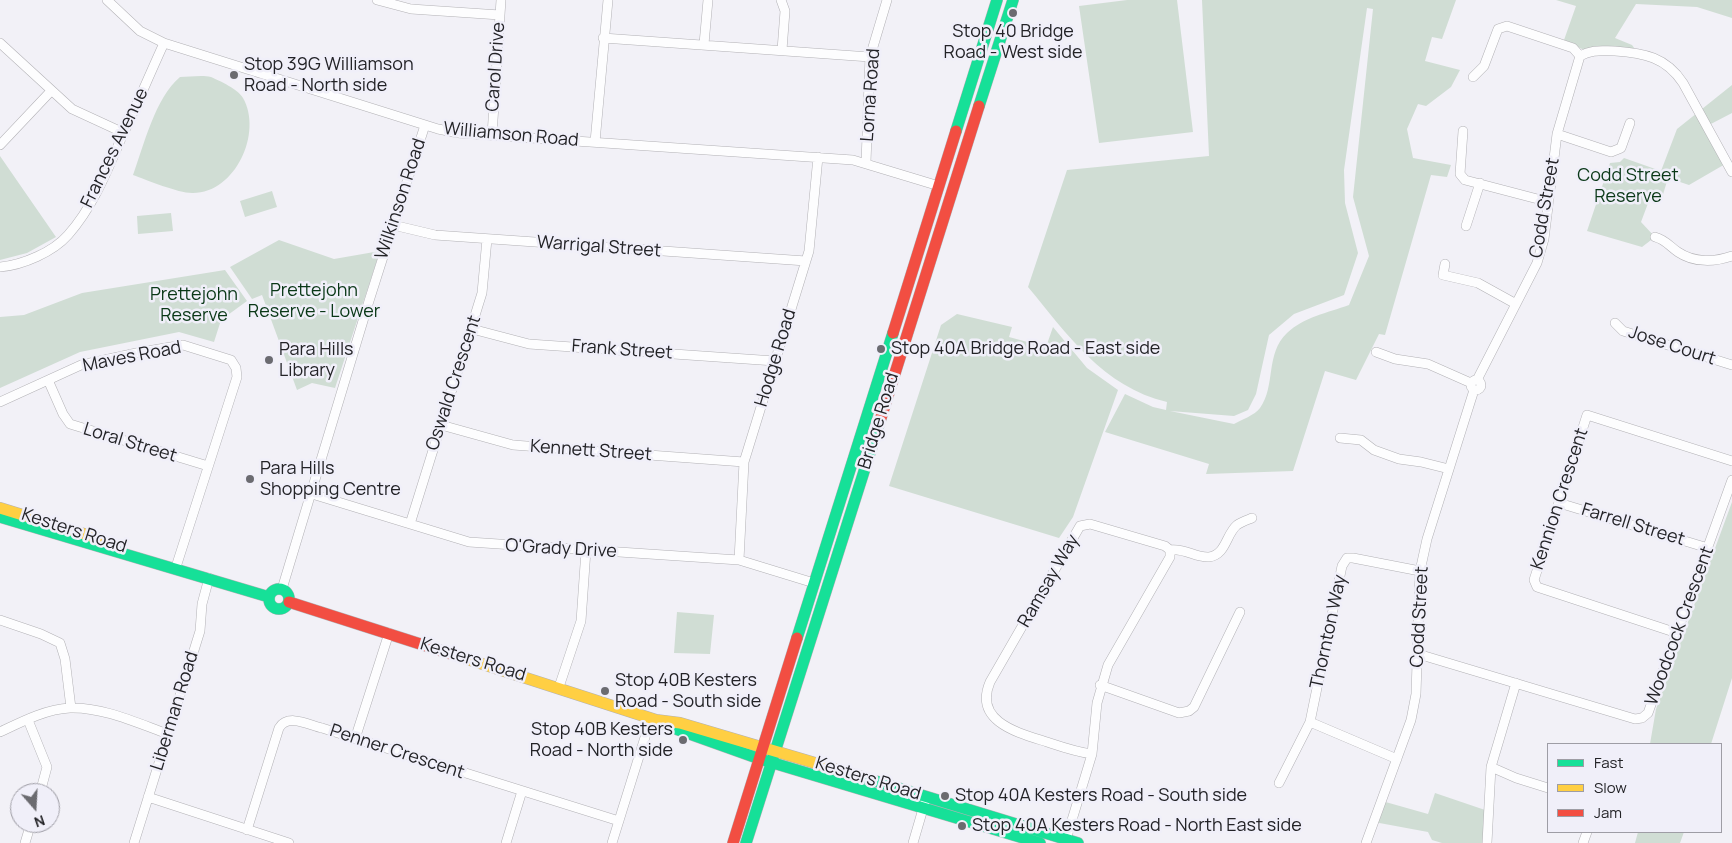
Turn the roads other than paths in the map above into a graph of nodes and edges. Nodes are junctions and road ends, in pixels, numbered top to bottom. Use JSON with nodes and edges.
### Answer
{"nodes":[{"id":1,"x":107,"y":0,"type":"edge"},
{"id":2,"x":501,"y":0,"type":"edge"},
{"id":3,"x":608,"y":0,"type":"edge"},
{"id":4,"x":708,"y":0,"type":"edge"},
{"id":5,"x":781,"y":0,"type":"edge"},
{"id":6,"x":887,"y":0,"type":"edge"},
{"id":7,"x":997,"y":0,"type":"edge"},
{"id":8,"x":1013,"y":0,"type":"edge"},
{"id":9,"x":382,"y":1,"type":"edge"},
{"id":10,"x":500,"y":14,"type":"junction"},
{"id":11,"x":603,"y":38,"type":"junction"},
{"id":12,"x":0,"y":43,"type":"edge"},
{"id":13,"x":164,"y":43,"type":"junction"},
{"id":14,"x":704,"y":44,"type":"junction"},
{"id":15,"x":782,"y":50,"type":"junction"},
{"id":16,"x":1580,"y":56,"type":"junction"},
{"id":17,"x":870,"y":57,"type":"junction"},
{"id":18,"x":976,"y":70,"type":"junction"},
{"id":19,"x":989,"y":74,"type":"junction"},
{"id":20,"x":1473,"y":77,"type":"dead end"},
{"id":21,"x":52,"y":91,"type":"junction"},
{"id":22,"x":1630,"y":123,"type":"dead end"},
{"id":23,"x":425,"y":125,"type":"junction"},
{"id":24,"x":1463,"y":131,"type":"dead end"},
{"id":25,"x":124,"y":133,"type":"junction"},
{"id":26,"x":1557,"y":134,"type":"junction"},
{"id":27,"x":492,"y":135,"type":"junction"},
{"id":28,"x":596,"y":142,"type":"junction"},
{"id":29,"x":0,"y":145,"type":"edge"},
{"id":30,"x":818,"y":158,"type":"junction"},
{"id":31,"x":866,"y":162,"type":"junction"},
{"id":32,"x":1732,"y":172,"type":"edge"},
{"id":33,"x":1480,"y":183,"type":"junction"},
{"id":34,"x":940,"y":186,"type":"junction"},
{"id":35,"x":953,"y":190,"type":"junction"},
{"id":36,"x":1548,"y":202,"type":"junction"},
{"id":37,"x":393,"y":224,"type":"junction"},
{"id":38,"x":1466,"y":226,"type":"dead end"},
{"id":39,"x":1655,"y":237,"type":"dead end"},
{"id":40,"x":487,"y":239,"type":"junction"},
{"id":41,"x":1732,"y":256,"type":"edge"},
{"id":42,"x":806,"y":261,"type":"junction"},
{"id":43,"x":1445,"y":264,"type":"dead end"},
{"id":44,"x":0,"y":267,"type":"edge"},
{"id":45,"x":1516,"y":304,"type":"junction"},
{"id":46,"x":901,"y":308,"type":"junction"},
{"id":47,"x":914,"y":311,"type":"junction"},
{"id":48,"x":1615,"y":323,"type":"dead end"},
{"id":49,"x":472,"y":329,"type":"junction"},
{"id":50,"x":1376,"y":352,"type":"dead end"},
{"id":51,"x":775,"y":361,"type":"junction"},
{"id":52,"x":1732,"y":365,"type":"edge"},
{"id":53,"x":48,"y":380,"type":"junction"},
{"id":54,"x":1474,"y":384,"type":"junction"},
{"id":55,"x":0,"y":402,"type":"edge"},
{"id":56,"x":441,"y":425,"type":"junction"},
{"id":57,"x":1340,"y":438,"type":"dead end"},
{"id":58,"x":1732,"y":461,"type":"edge"},
{"id":59,"x":744,"y":462,"type":"junction"},
{"id":60,"x":208,"y":466,"type":"junction"},
{"id":61,"x":1448,"y":469,"type":"junction"},
{"id":62,"x":1732,"y":480,"type":"edge"},
{"id":63,"x":312,"y":494,"type":"junction"},
{"id":64,"x":1559,"y":503,"type":"junction"},
{"id":65,"x":0,"y":508,"type":"edge"},
{"id":66,"x":0,"y":517,"type":"edge"},
{"id":67,"x":1252,"y":518,"type":"dead end"},
{"id":68,"x":410,"y":524,"type":"junction"},
{"id":69,"x":1708,"y":548,"type":"junction"},
{"id":70,"x":586,"y":550,"type":"junction"},
{"id":71,"x":1170,"y":550,"type":"junction"},
{"id":72,"x":147,"y":559,"type":"junction"},
{"id":73,"x":739,"y":560,"type":"junction"},
{"id":74,"x":176,"y":568,"type":"junction"},
{"id":75,"x":1420,"y":571,"type":"junction"},
{"id":76,"x":209,"y":578,"type":"junction"},
{"id":77,"x":814,"y":583,"type":"junction"},
{"id":78,"x":827,"y":587,"type":"junction"},
{"id":79,"x":282,"y":589,"type":"junction"},
{"id":80,"x":269,"y":597,"type":"junction"},
{"id":81,"x":289,"y":602,"type":"junction"},
{"id":82,"x":1240,"y":612,"type":"dead end"},
{"id":83,"x":0,"y":620,"type":"edge"},
{"id":84,"x":388,"y":633,"type":"junction"},
{"id":85,"x":1677,"y":634,"type":"junction"},
{"id":86,"x":1418,"y":654,"type":"junction"},
{"id":87,"x":1516,"y":683,"type":"junction"},
{"id":88,"x":1100,"y":685,"type":"junction"},
{"id":89,"x":559,"y":687,"type":"junction"},
{"id":90,"x":71,"y":708,"type":"junction"},
{"id":91,"x":654,"y":719,"type":"junction"},
{"id":92,"x":28,"y":720,"type":"junction"},
{"id":93,"x":1310,"y":722,"type":"junction"},
{"id":94,"x":0,"y":732,"type":"edge"},
{"id":95,"x":168,"y":734,"type":"junction"},
{"id":96,"x":355,"y":739,"type":"junction"},
{"id":97,"x":763,"y":747,"type":"junction"},
{"id":98,"x":775,"y":751,"type":"junction"},
{"id":99,"x":1092,"y":754,"type":"junction"},
{"id":100,"x":760,"y":759,"type":"junction"},
{"id":101,"x":1397,"y":759,"type":"junction"},
{"id":102,"x":771,"y":763,"type":"junction"},
{"id":103,"x":1491,"y":767,"type":"junction"},
{"id":104,"x":793,"y":770,"type":"junction"},
{"id":105,"x":765,"y":782,"type":"junction"},
{"id":106,"x":43,"y":783,"type":"edge"},
{"id":107,"x":1280,"y":783,"type":"dead end"},
{"id":108,"x":1547,"y":788,"type":"edge"},
{"id":109,"x":522,"y":791,"type":"junction"},
{"id":110,"x":926,"y":796,"type":"junction"},
{"id":111,"x":148,"y":797,"type":"junction"},
{"id":112,"x":923,"y":810,"type":"junction"},
{"id":113,"x":619,"y":821,"type":"junction"},
{"id":114,"x":247,"y":830,"type":"junction"},
{"id":115,"x":1070,"y":842,"type":"edge"},
{"id":116,"x":134,"y":843,"type":"edge"},
{"id":117,"x":289,"y":843,"type":"edge"},
{"id":118,"x":506,"y":843,"type":"edge"},
{"id":119,"x":612,"y":843,"type":"edge"},
{"id":120,"x":733,"y":843,"type":"edge"},
{"id":121,"x":746,"y":843,"type":"edge"},
{"id":122,"x":913,"y":843,"type":"edge"},
{"id":123,"x":1040,"y":843,"type":"edge"},
{"id":124,"x":1366,"y":843,"type":"edge"},
{"id":125,"x":1486,"y":843,"type":"edge"}],
"edges":[{"from":1,"to":13,"type":"street","name":"Williamson Road"},
{"from":2,"to":10,"type":"street","name":"Carol Drive"},
{"from":3,"to":11,"type":"street"},
{"from":4,"to":14,"type":"street"},
{"from":5,"to":15,"type":"street"},
{"from":6,"to":17,"type":"street","name":"Lorna Road"},
{"from":7,"to":18,"type":"main road","name":"Bridge Road"},
{"from":8,"to":19,"type":"main road","name":"Bridge Road"},
{"from":9,"to":10,"type":"street"},
{"from":10,"to":27,"type":"street","name":"Carol Drive"},
{"from":11,"to":14,"type":"street"},
{"from":11,"to":28,"type":"street"},
{"from":12,"to":21,"type":"street"},
{"from":13,"to":23,"type":"street","name":"Williamson Road"},
{"from":13,"to":25,"type":"street","name":"Frances Avenue"},
{"from":14,"to":15,"type":"street"},
{"from":15,"to":17,"type":"street"},
{"from":16,"to":20,"type":"street"},
{"from":16,"to":26,"type":"street","name":"Codd Street"},
{"from":16,"to":32,"type":"street"},
{"from":17,"to":31,"type":"street","name":"Lorna Road"},
{"from":18,"to":19,"type":"main road"},
{"from":18,"to":34,"type":"main road","name":"Bridge Road"},
{"from":19,"to":35,"type":"main road","name":"Bridge Road"},
{"from":21,"to":25,"type":"street"},
{"from":21,"to":29,"type":"street"},
{"from":22,"to":26,"type":"street"},
{"from":23,"to":27,"type":"street","name":"Williamson Road"},
{"from":23,"to":37,"type":"street","name":"Wilkinson Road"},
{"from":24,"to":33,"type":"street"},
{"from":25,"to":44,"type":"street","name":"Frances Avenue"},
{"from":26,"to":36,"type":"street","name":"Codd Street"},
{"from":27,"to":28,"type":"street","name":"Williamson Road"},
{"from":28,"to":30,"type":"street","name":"Williamson Road"},
{"from":30,"to":31,"type":"street","name":"Williamson Road"},
{"from":30,"to":42,"type":"street","name":"Hodge Road"},
{"from":31,"to":34,"type":"street","name":"Williamson Road"},
{"from":33,"to":36,"type":"street"},
{"from":33,"to":38,"type":"street"},
{"from":34,"to":35,"type":"main road"},
{"from":34,"to":46,"type":"main road","name":"Bridge Road"},
{"from":35,"to":47,"type":"main road","name":"Bridge Road"},
{"from":36,"to":45,"type":"street","name":"Codd Street"},
{"from":37,"to":40,"type":"street","name":"Warrigal Street"},
{"from":37,"to":63,"type":"street","name":"Wilkinson Road"},
{"from":39,"to":41,"type":"street"},
{"from":40,"to":42,"type":"street","name":"Warrigal Street"},
{"from":40,"to":49,"type":"street","name":"Oswald Crescent"},
{"from":42,"to":51,"type":"street","name":"Hodge Road"},
{"from":43,"to":45,"type":"street"},
{"from":45,"to":54,"type":"street","name":"Codd Street"},
{"from":46,"to":47,"type":"main road"},
{"from":46,"to":77,"type":"main road","name":"Bridge Road"},
{"from":47,"to":78,"type":"main road","name":"Bridge Road"},
{"from":48,"to":52,"type":"street","name":"Jose Court"},
{"from":49,"to":51,"type":"street","name":"Frank Street"},
{"from":49,"to":56,"type":"street","name":"Oswald Crescent"},
{"from":50,"to":54,"type":"street"},
{"from":51,"to":59,"type":"street","name":"Hodge Road"},
{"from":53,"to":55,"type":"street","name":"Maves Road"},
{"from":53,"to":60,"type":"street","name":"Loral Street"},
{"from":53,"to":60,"type":"street","name":"Maves Road"},
{"from":54,"to":61,"type":"street","name":"Codd Street"},
{"from":56,"to":59,"type":"street","name":"Kennett Street"},
{"from":56,"to":68,"type":"street","name":"Oswald Crescent"},
{"from":57,"to":61,"type":"street"},
{"from":58,"to":64,"type":"street","name":"Kennion Crescent"},
{"from":59,"to":73,"type":"street","name":"Hodge Road"},
{"from":60,"to":74,"type":"street","name":"Maves Road"},
{"from":61,"to":75,"type":"street","name":"Codd Street"},
{"from":62,"to":69,"type":"street","name":"Woodcock Crescent"},
{"from":63,"to":68,"type":"street","name":"O'Grady Drive"},
{"from":63,"to":79,"type":"street","name":"Wilkinson Road"},
{"from":64,"to":69,"type":"street","name":"Farrell Street"},
{"from":64,"to":85,"type":"street","name":"Kennion Crescent"},
{"from":65,"to":72,"type":"main road","name":"Kesters Road"},
{"from":66,"to":72,"type":"main road","name":"Kesters Road"},
{"from":67,"to":71,"type":"street","name":"Ramsay Way"},
{"from":68,"to":70,"type":"street","name":"O'Grady Drive"},
{"from":69,"to":85,"type":"street","name":"Woodcock Crescent"},
{"from":70,"to":73,"type":"street","name":"O'Grady Drive"},
{"from":70,"to":89,"type":"street"},
{"from":71,"to":88,"type":"street"},
{"from":71,"to":99,"type":"street","name":"Ramsay Way"},
{"from":72,"to":74,"type":"main road","name":"Kesters Road"},
{"from":73,"to":77,"type":"street","name":"O'Grady Drive"},
{"from":74,"to":76,"type":"main road","name":"Kesters Road"},
{"from":75,"to":86,"type":"street","name":"Codd Street"},
{"from":75,"to":93,"type":"street","name":"Thornton Way"},
{"from":76,"to":80,"type":"main road","name":"Kesters Road"},
{"from":76,"to":95,"type":"street","name":"Liberman Road"},
{"from":77,"to":78,"type":"main road"},
{"from":77,"to":97,"type":"main road","name":"Bridge Road"},
{"from":78,"to":98,"type":"main road","name":"Bridge Road"},
{"from":79,"to":80,"type":"main road"},
{"from":79,"to":81,"type":"main road"},
{"from":80,"to":81,"type":"main road"},
{"from":81,"to":84,"type":"main road","name":"Kesters Road"},
{"from":82,"to":88,"type":"street"},
{"from":83,"to":90,"type":"street"},
{"from":84,"to":89,"type":"main road","name":"Kesters Road"},
{"from":84,"to":96,"type":"street"},
{"from":85,"to":87,"type":"street","name":"Woodcock Crescent"},
{"from":86,"to":87,"type":"street","name":"Woodcock Crescent"},
{"from":86,"to":101,"type":"street","name":"Codd Street"},
{"from":87,"to":103,"type":"street"},
{"from":88,"to":99,"type":"street"},
{"from":89,"to":91,"type":"main road","name":"Kesters Road"},
{"from":90,"to":92,"type":"street"},
{"from":90,"to":95,"type":"street"},
{"from":91,"to":97,"type":"main road","name":"Kesters Road"},
{"from":91,"to":100,"type":"main road","name":"Kesters Road"},
{"from":91,"to":113,"type":"street"},
{"from":92,"to":94,"type":"street"},
{"from":92,"to":106,"type":"street"},
{"from":93,"to":101,"type":"street"},
{"from":93,"to":107,"type":"street","name":"Thornton Way"},
{"from":95,"to":111,"type":"street","name":"Liberman Road"},
{"from":96,"to":109,"type":"street","name":"Penner Crescent"},
{"from":96,"to":114,"type":"street","name":"Penner Crescent"},
{"from":97,"to":98,"type":"main road","name":"Kesters Road"},
{"from":97,"to":100,"type":"main road","name":"Bridge Road"},
{"from":98,"to":102,"type":"main road","name":"Bridge Road"},
{"from":98,"to":110,"type":"main road","name":"Kesters Road"},
{"from":99,"to":115,"type":"street"},
{"from":100,"to":102,"type":"main road","name":"Kesters Road"},
{"from":100,"to":120,"type":"main road","name":"Bridge Road"},
{"from":101,"to":124,"type":"street","name":"Codd Street"},
{"from":102,"to":104,"type":"main road","name":"Kesters Road"},
{"from":102,"to":105,"type":"main road","name":"Bridge Road"},
{"from":103,"to":108,"type":"street"},
{"from":103,"to":125,"type":"street"},
{"from":104,"to":105,"type":"main road"},
{"from":104,"to":112,"type":"main road","name":"Kesters Road"},
{"from":105,"to":121,"type":"main road","name":"Bridge Road"},
{"from":109,"to":113,"type":"street","name":"Penner Crescent"},
{"from":109,"to":118,"type":"street"},
{"from":110,"to":112,"type":"street"},
{"from":110,"to":115,"type":"main road","name":"Kesters Road"},
{"from":111,"to":114,"type":"street"},
{"from":111,"to":116,"type":"street","name":"Liberman Road"},
{"from":112,"to":122,"type":"street"},
{"from":112,"to":123,"type":"main road","name":"Kesters Road"},
{"from":113,"to":119,"type":"street"},
{"from":114,"to":117,"type":"street"}]}
